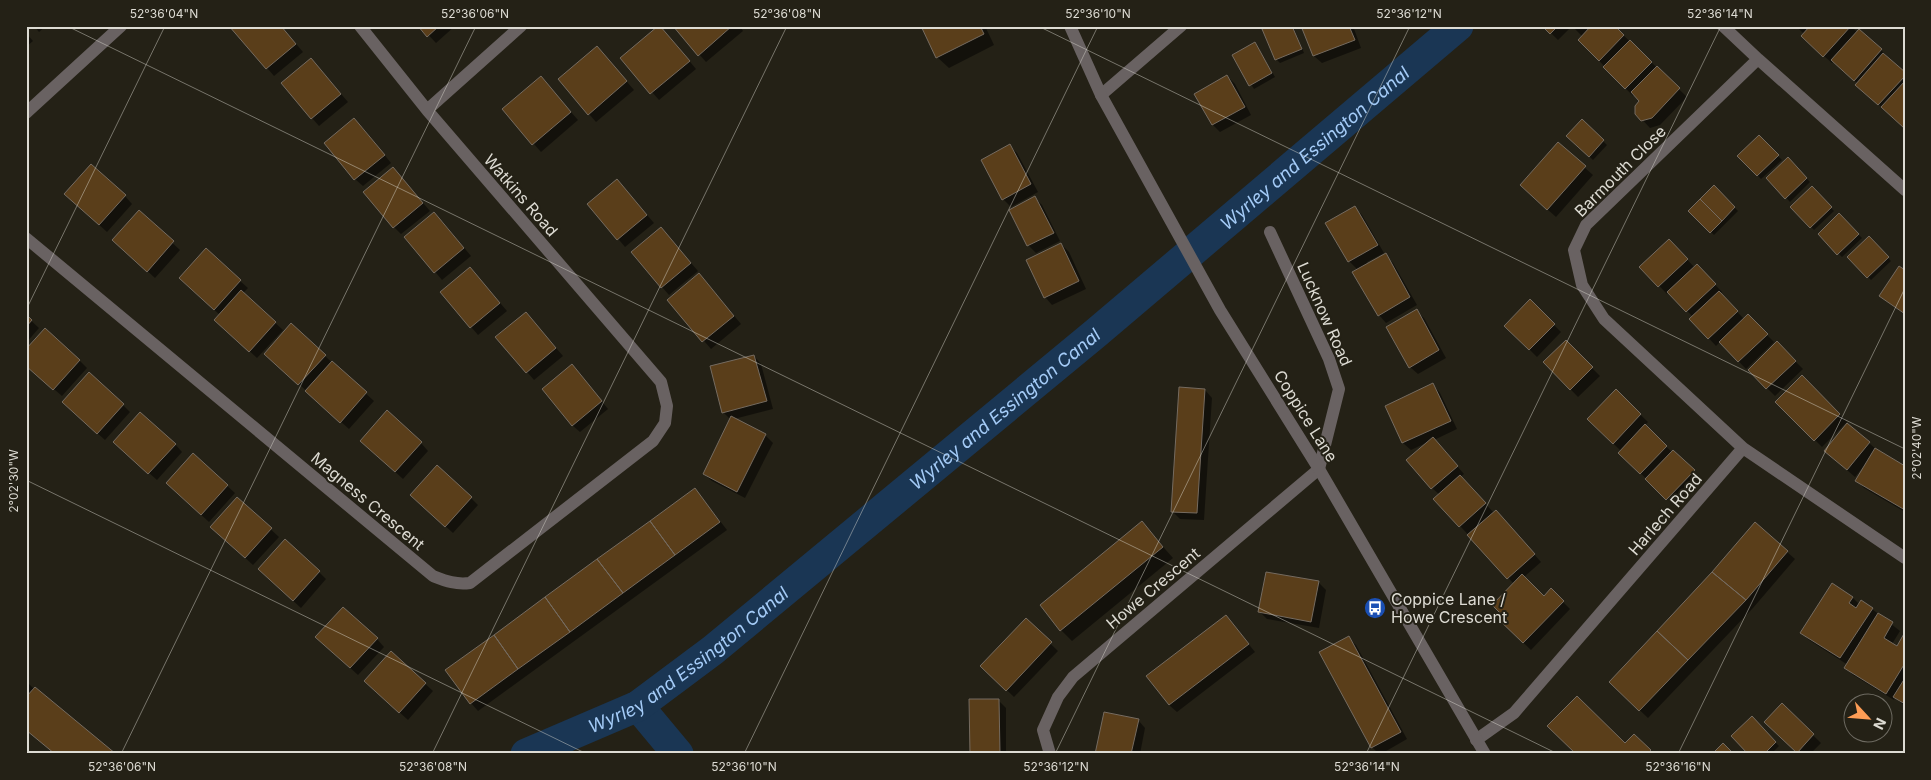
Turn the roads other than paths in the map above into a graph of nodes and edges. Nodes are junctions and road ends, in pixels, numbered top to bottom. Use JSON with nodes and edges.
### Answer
{"nodes":[{"id":1,"x":121,"y":26,"type":"edge"},
{"id":2,"x":360,"y":26,"type":"edge"},
{"id":3,"x":521,"y":26,"type":"edge"},
{"id":4,"x":1070,"y":26,"type":"edge"},
{"id":5,"x":1182,"y":26,"type":"edge"},
{"id":6,"x":1722,"y":26,"type":"edge"},
{"id":7,"x":1758,"y":59,"type":"junction"},
{"id":8,"x":1100,"y":95,"type":"junction"},
{"id":9,"x":427,"y":110,"type":"junction"},
{"id":10,"x":26,"y":113,"type":"edge"},
{"id":11,"x":1905,"y":190,"type":"edge"},
{"id":12,"x":1270,"y":232,"type":"dead end"},
{"id":13,"x":26,"y":238,"type":"edge"},
{"id":14,"x":662,"y":382,"type":"joint"},
{"id":15,"x":1743,"y":448,"type":"junction"},
{"id":16,"x":1319,"y":468,"type":"junction"},
{"id":17,"x":1905,"y":558,"type":"edge"},
{"id":18,"x":1476,"y":740,"type":"junction"},
{"id":19,"x":1050,"y":754,"type":"edge"},
{"id":20,"x":1484,"y":754,"type":"edge"}],
"edges":[{"from":1,"to":10,"type":"street"},
{"from":2,"to":9,"type":"street","name":"Watkins Road"},
{"from":3,"to":9,"type":"street"},
{"from":4,"to":8,"type":"street"},
{"from":5,"to":8,"type":"street"},
{"from":6,"to":7,"type":"street"},
{"from":7,"to":11,"type":"street"},
{"from":7,"to":15,"type":"street","name":"Barmouth Close"},
{"from":8,"to":16,"type":"street","name":"Coppice Lane"},
{"from":9,"to":14,"type":"street","name":"Watkins Road"},
{"from":12,"to":16,"type":"street","name":"Lucknow Road"},
{"from":13,"to":14,"type":"street","name":"Magness Crescent"},
{"from":15,"to":17,"type":"street"},
{"from":15,"to":18,"type":"street","name":"Harlech Road"},
{"from":16,"to":18,"type":"street","name":"Coppice Lane"},
{"from":16,"to":19,"type":"street","name":"Howe Crescent"},
{"from":18,"to":20,"type":"street","name":"Coppice Lane"}]}
